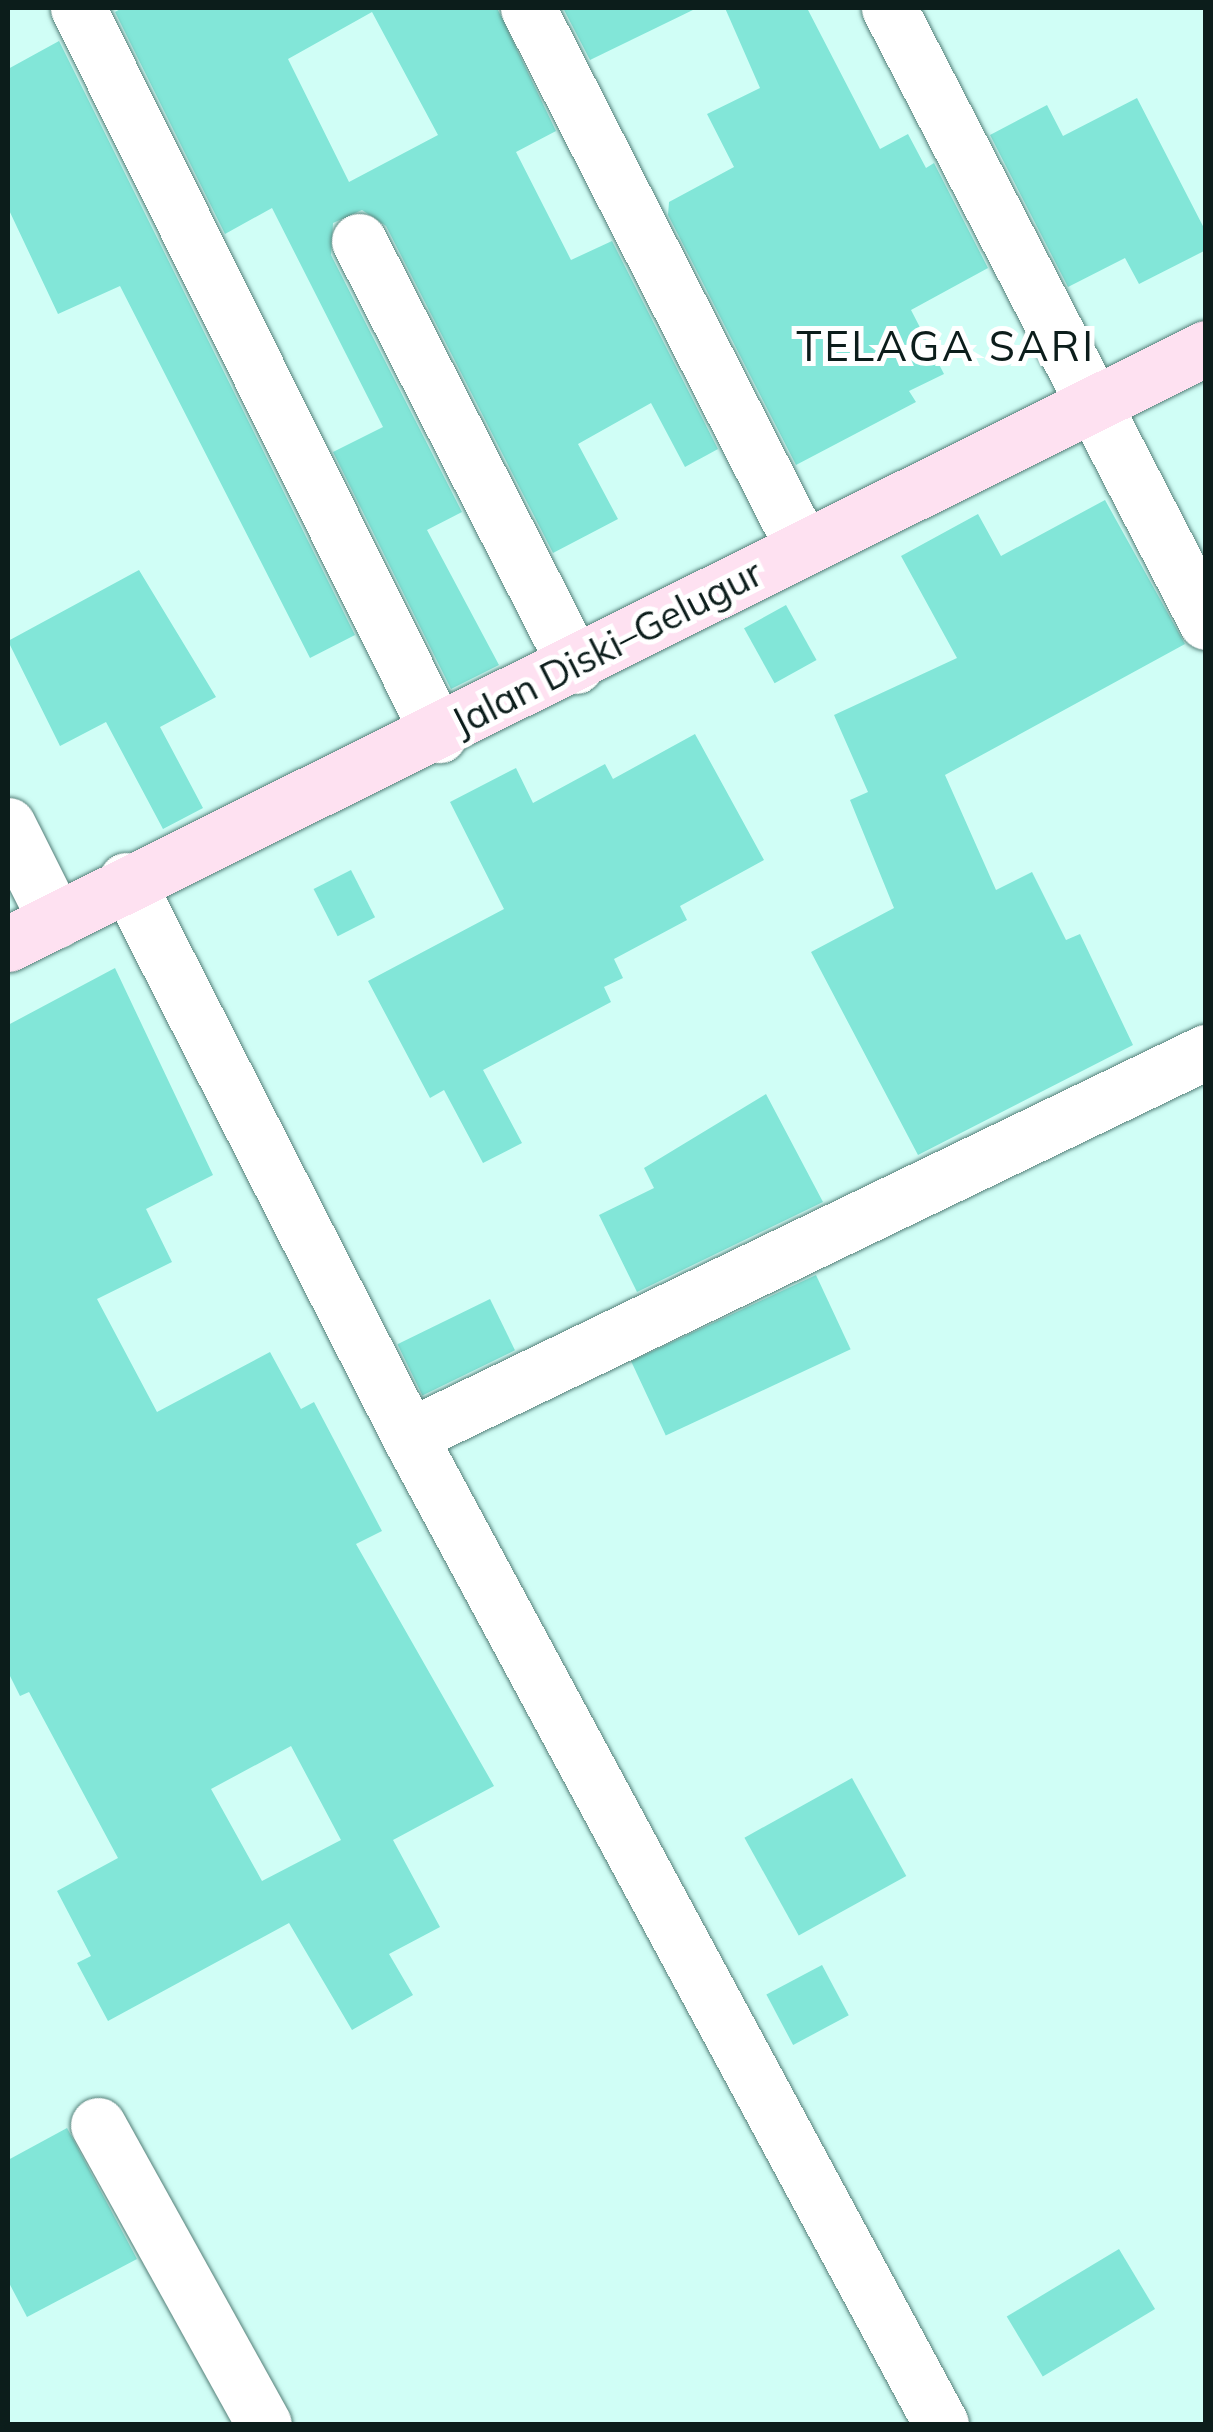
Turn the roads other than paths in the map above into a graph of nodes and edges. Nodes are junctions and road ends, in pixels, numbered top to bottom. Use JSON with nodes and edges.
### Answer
{"nodes":[{"id":1,"x":78,"y":8,"type":"edge"},
{"id":2,"x":528,"y":8,"type":"edge"},
{"id":3,"x":889,"y":8,"type":"edge"},
{"id":4,"x":359,"y":240,"type":"dead end"},
{"id":5,"x":1206,"y":348,"type":"edge"},
{"id":6,"x":1095,"y":403,"type":"junction"},
{"id":7,"x":802,"y":546,"type":"junction"},
{"id":8,"x":1206,"y":622,"type":"edge"},
{"id":9,"x":576,"y":666,"type":"junction"},
{"id":10,"x":439,"y":735,"type":"junction"},
{"id":11,"x":8,"y":825,"type":"edge"},
{"id":12,"x":126,"y":880,"type":"junction"},
{"id":13,"x":56,"y":921,"type":"junction"},
{"id":14,"x":8,"y":944,"type":"edge"},
{"id":15,"x":1206,"y":1052,"type":"edge"},
{"id":16,"x":410,"y":1436,"type":"junction"},
{"id":17,"x":98,"y":2126,"type":"dead end"},
{"id":18,"x":264,"y":2424,"type":"edge"},
{"id":19,"x":941,"y":2424,"type":"edge"}],
"edges":[{"from":1,"to":10,"type":"street"},
{"from":2,"to":7,"type":"street"},
{"from":3,"to":6,"type":"street"},
{"from":4,"to":9,"type":"street"},
{"from":5,"to":6,"type":"main road","name":"Jalan Diski–Gelugur"},
{"from":6,"to":7,"type":"main road","name":"Jalan Diski–Gelugur"},
{"from":6,"to":8,"type":"street"},
{"from":7,"to":9,"type":"main road","name":"Jalan Diski–Gelugur"},
{"from":9,"to":10,"type":"main road","name":"Jalan Diski–Gelugur"},
{"from":10,"to":12,"type":"main road","name":"Jalan Diski–Gelugur"},
{"from":11,"to":13,"type":"street"},
{"from":12,"to":13,"type":"main road","name":"Jalan Diski–Gelugur"},
{"from":12,"to":16,"type":"street"},
{"from":13,"to":14,"type":"main road","name":"Jalan Diski–Gelugur"},
{"from":15,"to":16,"type":"street"},
{"from":16,"to":19,"type":"street"},
{"from":17,"to":18,"type":"street"}]}
